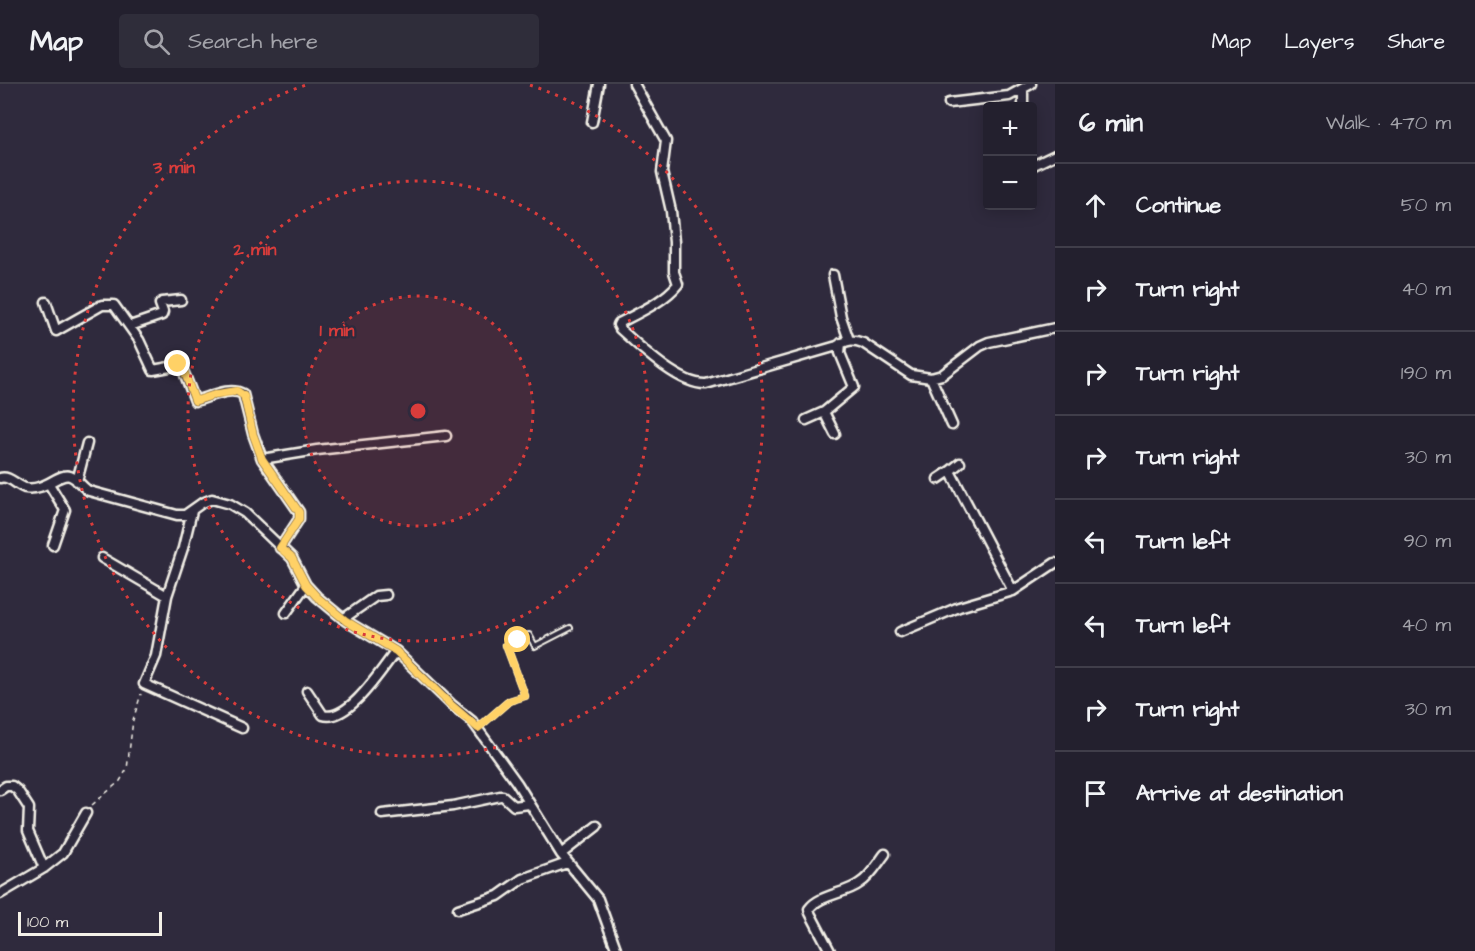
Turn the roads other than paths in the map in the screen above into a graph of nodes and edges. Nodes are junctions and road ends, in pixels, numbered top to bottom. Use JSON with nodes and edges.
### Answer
{"nodes":[{"id":1,"x":599,"y":84,"type":"edge"},
{"id":2,"x":634,"y":84,"type":"edge"},
{"id":3,"x":1031,"y":84,"type":"edge"},
{"id":4,"x":1023,"y":90,"type":"junction"},
{"id":5,"x":1023,"y":102,"type":"edge"},
{"id":6,"x":949,"y":103,"type":"dead end"},
{"id":7,"x":592,"y":122,"type":"dead end"},
{"id":8,"x":1055,"y":155,"type":"edge"},
{"id":9,"x":1037,"y":164,"type":"edge"},
{"id":10,"x":833,"y":275,"type":"dead end"},
{"id":11,"x":181,"y":300,"type":"dead end"},
{"id":12,"x":46,"y":302,"type":"dead end"},
{"id":13,"x":130,"y":326,"type":"junction"},
{"id":14,"x":1055,"y":328,"type":"edge"},
{"id":15,"x":845,"y":342,"type":"junction"},
{"id":16,"x":930,"y":378,"type":"junction"},
{"id":17,"x":824,"y":412,"type":"junction"},
{"id":18,"x":806,"y":420,"type":"dead end"},
{"id":19,"x":952,"y":425,"type":"dead end"},
{"id":20,"x":835,"y":434,"type":"dead end"},
{"id":21,"x":446,"y":436,"type":"dead end"},
{"id":22,"x":87,"y":443,"type":"dead end"},
{"id":23,"x":262,"y":459,"type":"junction"},
{"id":24,"x":960,"y":464,"type":"dead end"},
{"id":25,"x":950,"y":471,"type":"junction"},
{"id":26,"x":0,"y":478,"type":"edge"},
{"id":27,"x":938,"y":479,"type":"dead end"},
{"id":28,"x":77,"y":481,"type":"junction"},
{"id":29,"x":49,"y":483,"type":"junction"},
{"id":30,"x":192,"y":511,"type":"junction"},
{"id":31,"x":53,"y":545,"type":"dead end"},
{"id":32,"x":280,"y":548,"type":"junction"},
{"id":33,"x":102,"y":558,"type":"dead end"},
{"id":34,"x":1055,"y":563,"type":"edge"},
{"id":35,"x":306,"y":585,"type":"junction"},
{"id":36,"x":1013,"y":591,"type":"junction"},
{"id":37,"x":386,"y":595,"type":"dead end"},
{"id":38,"x":167,"y":596,"type":"junction"},
{"id":39,"x":286,"y":613,"type":"dead end"},
{"id":40,"x":343,"y":619,"type":"junction"},
{"id":41,"x":570,"y":628,"type":"dead end"},
{"id":42,"x":900,"y":632,"type":"dead end"},
{"id":43,"x":396,"y":651,"type":"junction"},
{"id":44,"x":307,"y":691,"type":"dead end"},
{"id":45,"x":242,"y":728,"type":"dead end"},
{"id":46,"x":478,"y":728,"type":"junction"},
{"id":47,"x":0,"y":790,"type":"edge"},
{"id":48,"x":529,"y":804,"type":"junction"},
{"id":49,"x":86,"y":813,"type":"road end"},
{"id":50,"x":382,"y":814,"type":"dead end"},
{"id":51,"x":597,"y":826,"type":"dead end"},
{"id":52,"x":561,"y":854,"type":"junction"},
{"id":53,"x":885,"y":854,"type":"dead end"},
{"id":54,"x":567,"y":863,"type":"junction"},
{"id":55,"x":44,"y":868,"type":"junction"},
{"id":56,"x":0,"y":894,"type":"edge"},
{"id":57,"x":458,"y":909,"type":"dead end"},
{"id":58,"x":617,"y":951,"type":"edge"},
{"id":59,"x":830,"y":951,"type":"edge"}],
"edges":[{"from":1,"to":7,"type":"street"},
{"from":2,"to":15,"type":"street"},
{"from":3,"to":4,"type":"street"},
{"from":4,"to":5,"type":"street"},
{"from":4,"to":6,"type":"street"},
{"from":8,"to":9,"type":"street"},
{"from":10,"to":15,"type":"street"},
{"from":11,"to":13,"type":"street"},
{"from":12,"to":13,"type":"street"},
{"from":13,"to":23,"type":"street"},
{"from":14,"to":16,"type":"street"},
{"from":15,"to":16,"type":"street"},
{"from":15,"to":17,"type":"street"},
{"from":16,"to":19,"type":"street"},
{"from":17,"to":18,"type":"street"},
{"from":17,"to":20,"type":"street"},
{"from":21,"to":23,"type":"street"},
{"from":22,"to":28,"type":"street"},
{"from":23,"to":32,"type":"street"},
{"from":24,"to":25,"type":"street"},
{"from":25,"to":27,"type":"street"},
{"from":25,"to":36,"type":"street"},
{"from":26,"to":29,"type":"street"},
{"from":28,"to":29,"type":"street"},
{"from":28,"to":30,"type":"street"},
{"from":29,"to":31,"type":"street"},
{"from":30,"to":32,"type":"street"},
{"from":30,"to":38,"type":"street"},
{"from":32,"to":35,"type":"street"},
{"from":33,"to":38,"type":"street"},
{"from":34,"to":36,"type":"street"},
{"from":35,"to":39,"type":"street"},
{"from":35,"to":40,"type":"street"},
{"from":36,"to":42,"type":"street"},
{"from":37,"to":40,"type":"street"},
{"from":38,"to":45,"type":"street"},
{"from":40,"to":43,"type":"street"},
{"from":41,"to":46,"type":"lane"},
{"from":43,"to":44,"type":"street"},
{"from":43,"to":46,"type":"street"},
{"from":46,"to":48,"type":"street"},
{"from":47,"to":55,"type":"street"},
{"from":48,"to":50,"type":"street"},
{"from":48,"to":52,"type":"street"},
{"from":49,"to":55,"type":"street"},
{"from":51,"to":52,"type":"street"},
{"from":52,"to":54,"type":"street"},
{"from":53,"to":59,"type":"street"},
{"from":54,"to":57,"type":"street"},
{"from":54,"to":58,"type":"street"},
{"from":55,"to":56,"type":"street"}]}
